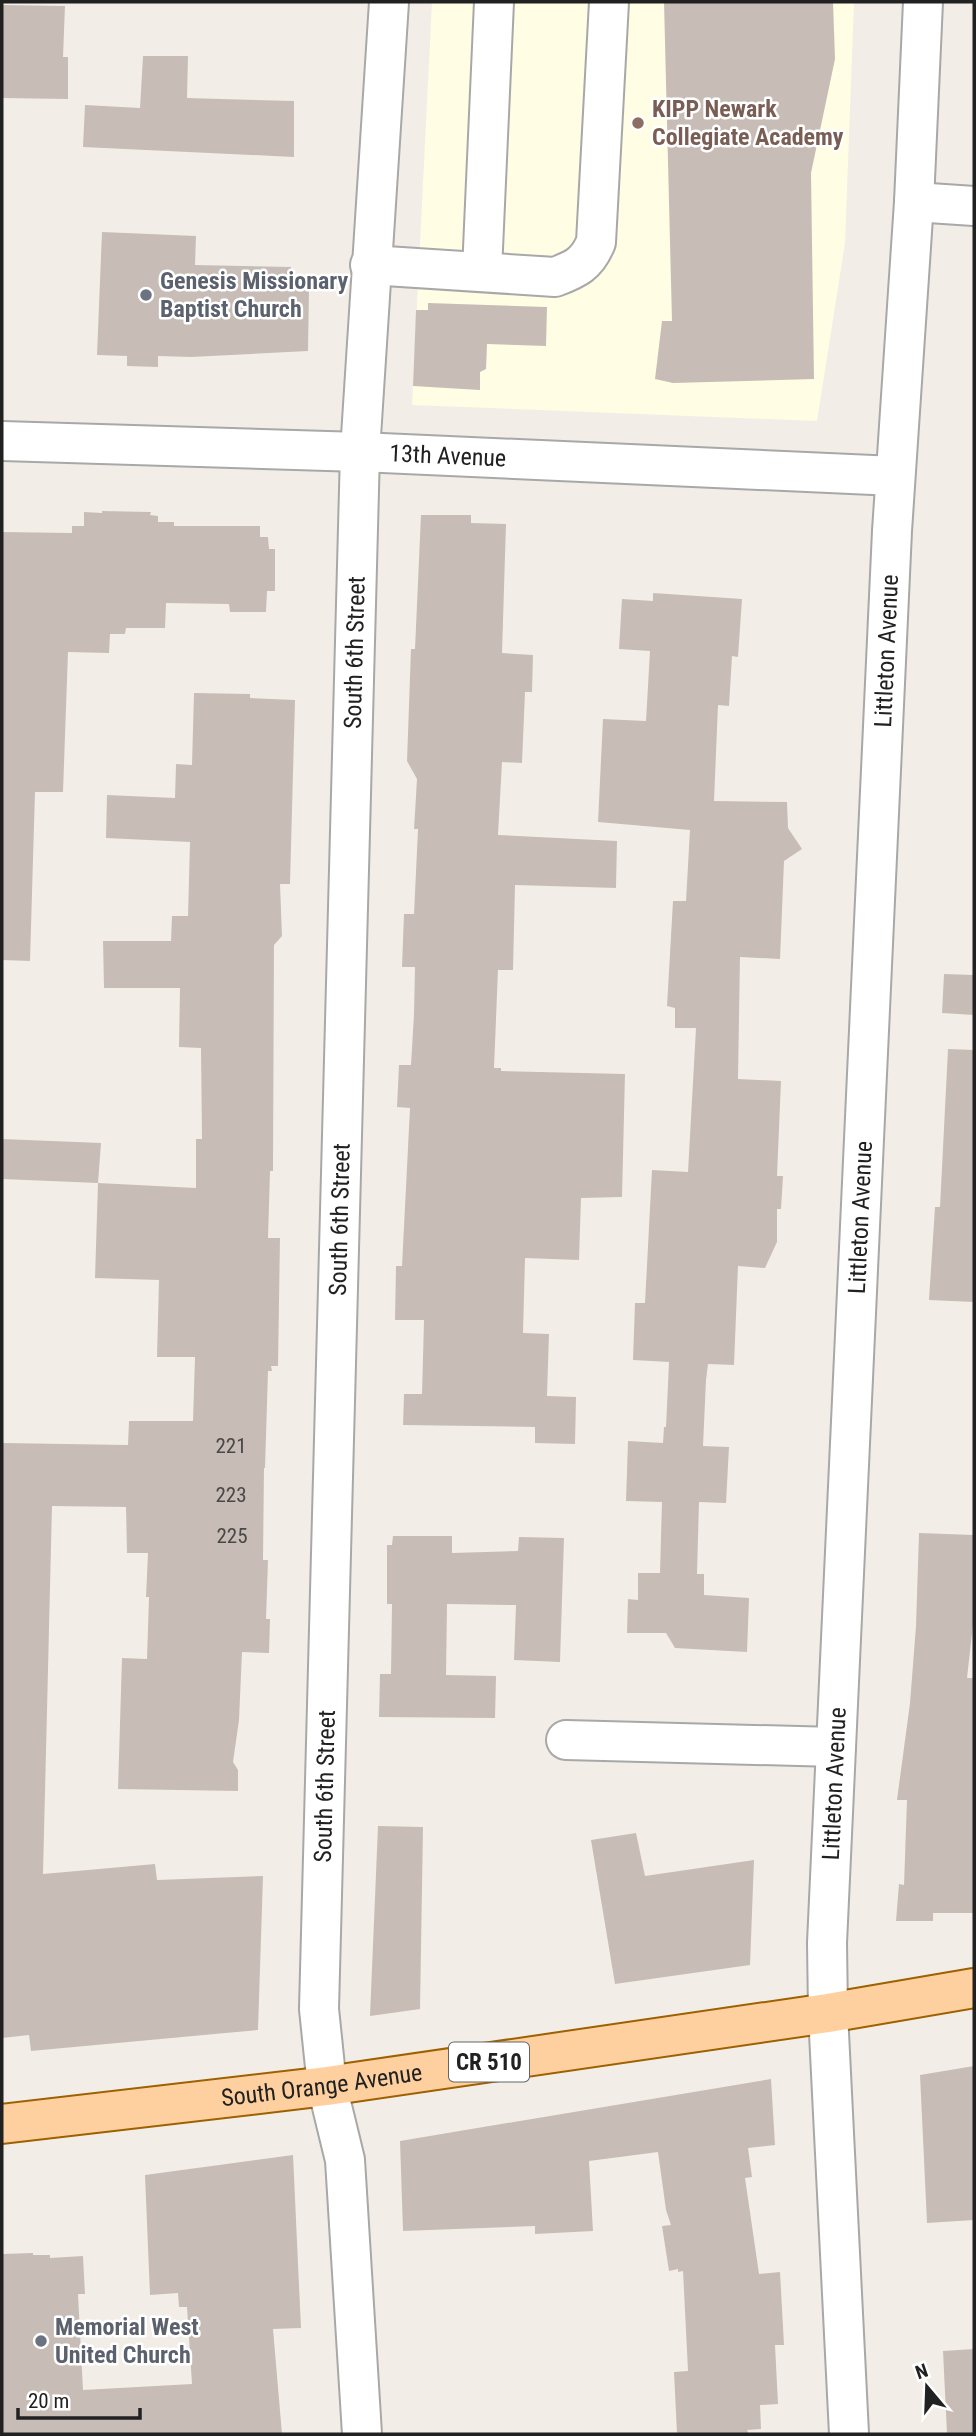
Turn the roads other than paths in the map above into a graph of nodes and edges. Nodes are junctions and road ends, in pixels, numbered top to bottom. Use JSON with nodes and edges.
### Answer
{"nodes":[{"id":1,"x":389,"y":2,"type":"edge"},
{"id":2,"x":494,"y":2,"type":"edge"},
{"id":3,"x":609,"y":2,"type":"edge"},
{"id":4,"x":923,"y":2,"type":"edge"},
{"id":5,"x":914,"y":202,"type":"junction"},
{"id":6,"x":974,"y":206,"type":"edge"},
{"id":7,"x":370,"y":265,"type":"junction"},
{"id":8,"x":495,"y":272,"type":"junction"},
{"id":9,"x":2,"y":441,"type":"edge"},
{"id":10,"x":360,"y":452,"type":"junction"},
{"id":11,"x":895,"y":476,"type":"junction"},
{"id":12,"x":566,"y":1740,"type":"dead end"},
{"id":13,"x":836,"y":1747,"type":"junction"},
{"id":14,"x":974,"y":1988,"type":"edge"},
{"id":15,"x":828,"y":2013,"type":"junction"},
{"id":16,"x":327,"y":2086,"type":"junction"},
{"id":17,"x":2,"y":2124,"type":"edge"},
{"id":18,"x":362,"y":2434,"type":"edge"},
{"id":19,"x":849,"y":2434,"type":"edge"}],
"edges":[{"from":1,"to":7,"type":"street","name":"South 6th Street"},
{"from":2,"to":8,"type":"street"},
{"from":3,"to":8,"type":"street"},
{"from":4,"to":5,"type":"street","name":"Littleton Avenue"},
{"from":5,"to":6,"type":"street"},
{"from":5,"to":11,"type":"street","name":"Littleton Avenue"},
{"from":7,"to":8,"type":"street"},
{"from":7,"to":10,"type":"street","name":"South 6th Street"},
{"from":9,"to":10,"type":"street","name":"13th Avenue"},
{"from":10,"to":11,"type":"street","name":"13th Avenue"},
{"from":10,"to":16,"type":"street","name":"South 6th Street"},
{"from":11,"to":13,"type":"street","name":"Littleton Avenue"},
{"from":12,"to":13,"type":"street"},
{"from":13,"to":15,"type":"street","name":"Littleton Avenue"},
{"from":14,"to":15,"type":"main road","name":"South Orange Avenue","number":"CR 510"},
{"from":15,"to":16,"type":"main road","name":"South Orange Avenue","number":"CR 510"},
{"from":15,"to":19,"type":"street","name":"Littleton Avenue"},
{"from":16,"to":17,"type":"main road","name":"South Orange Avenue","number":"CR 510"},
{"from":16,"to":18,"type":"street","name":"South 6th Street"}]}
